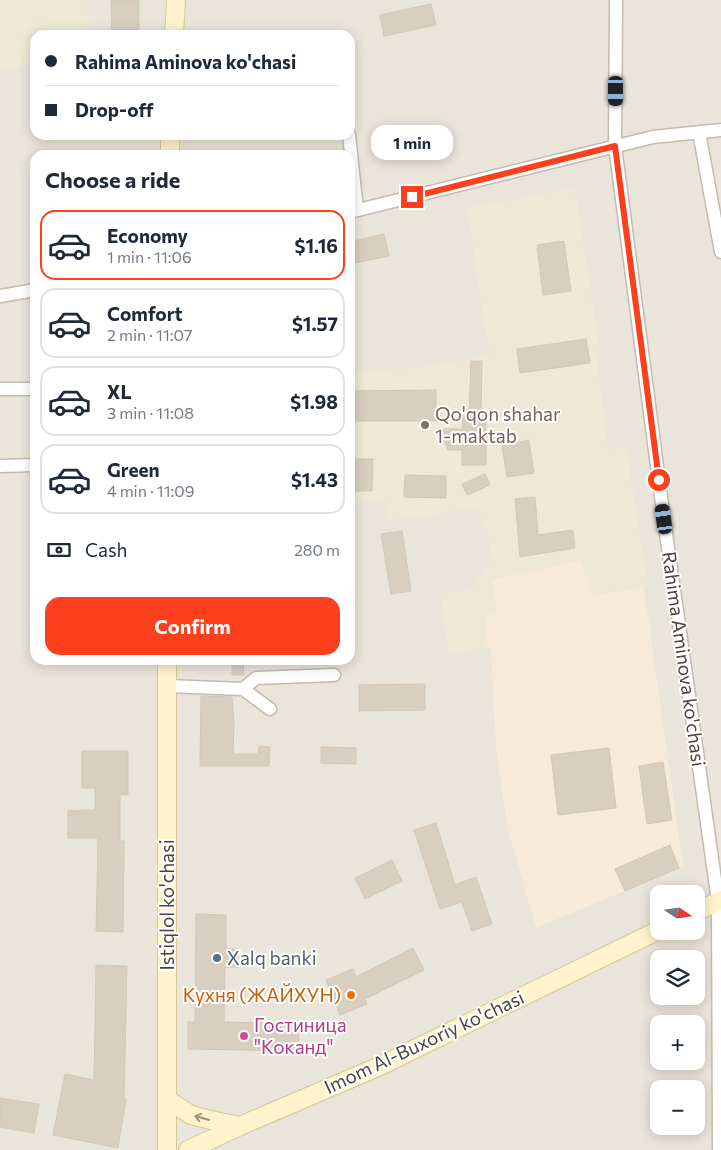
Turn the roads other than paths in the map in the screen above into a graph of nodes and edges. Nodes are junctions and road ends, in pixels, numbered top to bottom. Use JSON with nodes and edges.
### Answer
{"nodes":[{"id":1,"x":176,"y":0,"type":"edge"},
{"id":2,"x":616,"y":0,"type":"edge"},
{"id":3,"x":174,"y":30,"type":"edge"},
{"id":4,"x":721,"y":130,"type":"edge"},
{"id":5,"x":699,"y":132,"type":"junction"},
{"id":6,"x":615,"y":146,"type":"junction"},
{"id":7,"x":355,"y":211,"type":"edge"},
{"id":8,"x":721,"y":252,"type":"edge"},
{"id":9,"x":30,"y":291,"type":"edge"},
{"id":10,"x":0,"y":296,"type":"edge"},
{"id":11,"x":0,"y":389,"type":"edge"},
{"id":12,"x":30,"y":389,"type":"edge"},
{"id":13,"x":30,"y":465,"type":"edge"},
{"id":14,"x":0,"y":466,"type":"edge"},
{"id":15,"x":167,"y":665,"type":"edge"},
{"id":16,"x":334,"y":675,"type":"dead end"},
{"id":17,"x":168,"y":686,"type":"junction"},
{"id":18,"x":243,"y":689,"type":"junction"},
{"id":19,"x":270,"y":709,"type":"dead end"},
{"id":20,"x":720,"y":900,"type":"edge"},
{"id":21,"x":705,"y":908,"type":"edge"},
{"id":22,"x":650,"y":934,"type":"edge"},
{"id":23,"x":719,"y":1046,"type":"edge"},
{"id":24,"x":168,"y":1100,"type":"junction"},
{"id":25,"x":240,"y":1126,"type":"junction"},
{"id":26,"x":167,"y":1150,"type":"edge"},
{"id":27,"x":188,"y":1150,"type":"edge"},
{"id":28,"x":719,"y":1150,"type":"edge"}],
"edges":[{"from":1,"to":3,"type":"main road"},
{"from":2,"to":6,"type":"street","name":"Rahima Aminova ko'chasi"},
{"from":4,"to":5,"type":"street"},
{"from":5,"to":6,"type":"street"},
{"from":5,"to":8,"type":"street"},
{"from":6,"to":7,"type":"street"},
{"from":6,"to":20,"type":"street","name":"Rahima Aminova ko'chasi"},
{"from":9,"to":10,"type":"street"},
{"from":11,"to":12,"type":"street"},
{"from":13,"to":14,"type":"street"},
{"from":15,"to":17,"type":"main road","name":"Istiqlol ko'chasi"},
{"from":16,"to":18,"type":"street"},
{"from":17,"to":18,"type":"street"},
{"from":17,"to":24,"type":"main road","name":"Istiqlol ko'chasi"},
{"from":18,"to":19,"type":"street"},
{"from":20,"to":21,"type":"main road"},
{"from":20,"to":23,"type":"street","name":"Rahima Aminova ko'chasi"},
{"from":22,"to":25,"type":"main road","name":"Imom Al-Buxoriy ko'chasi"},
{"from":23,"to":28,"type":"street","name":"Rahima Aminova ko'chasi"},
{"from":25,"to":24,"type":"main road","one_way":true},
{"from":24,"to":26,"type":"main road","name":"Istiqlol ko'chasi"},
{"from":25,"to":27,"type":"main road","name":"Imom Al-Buxoriy ko'chasi"}]}
